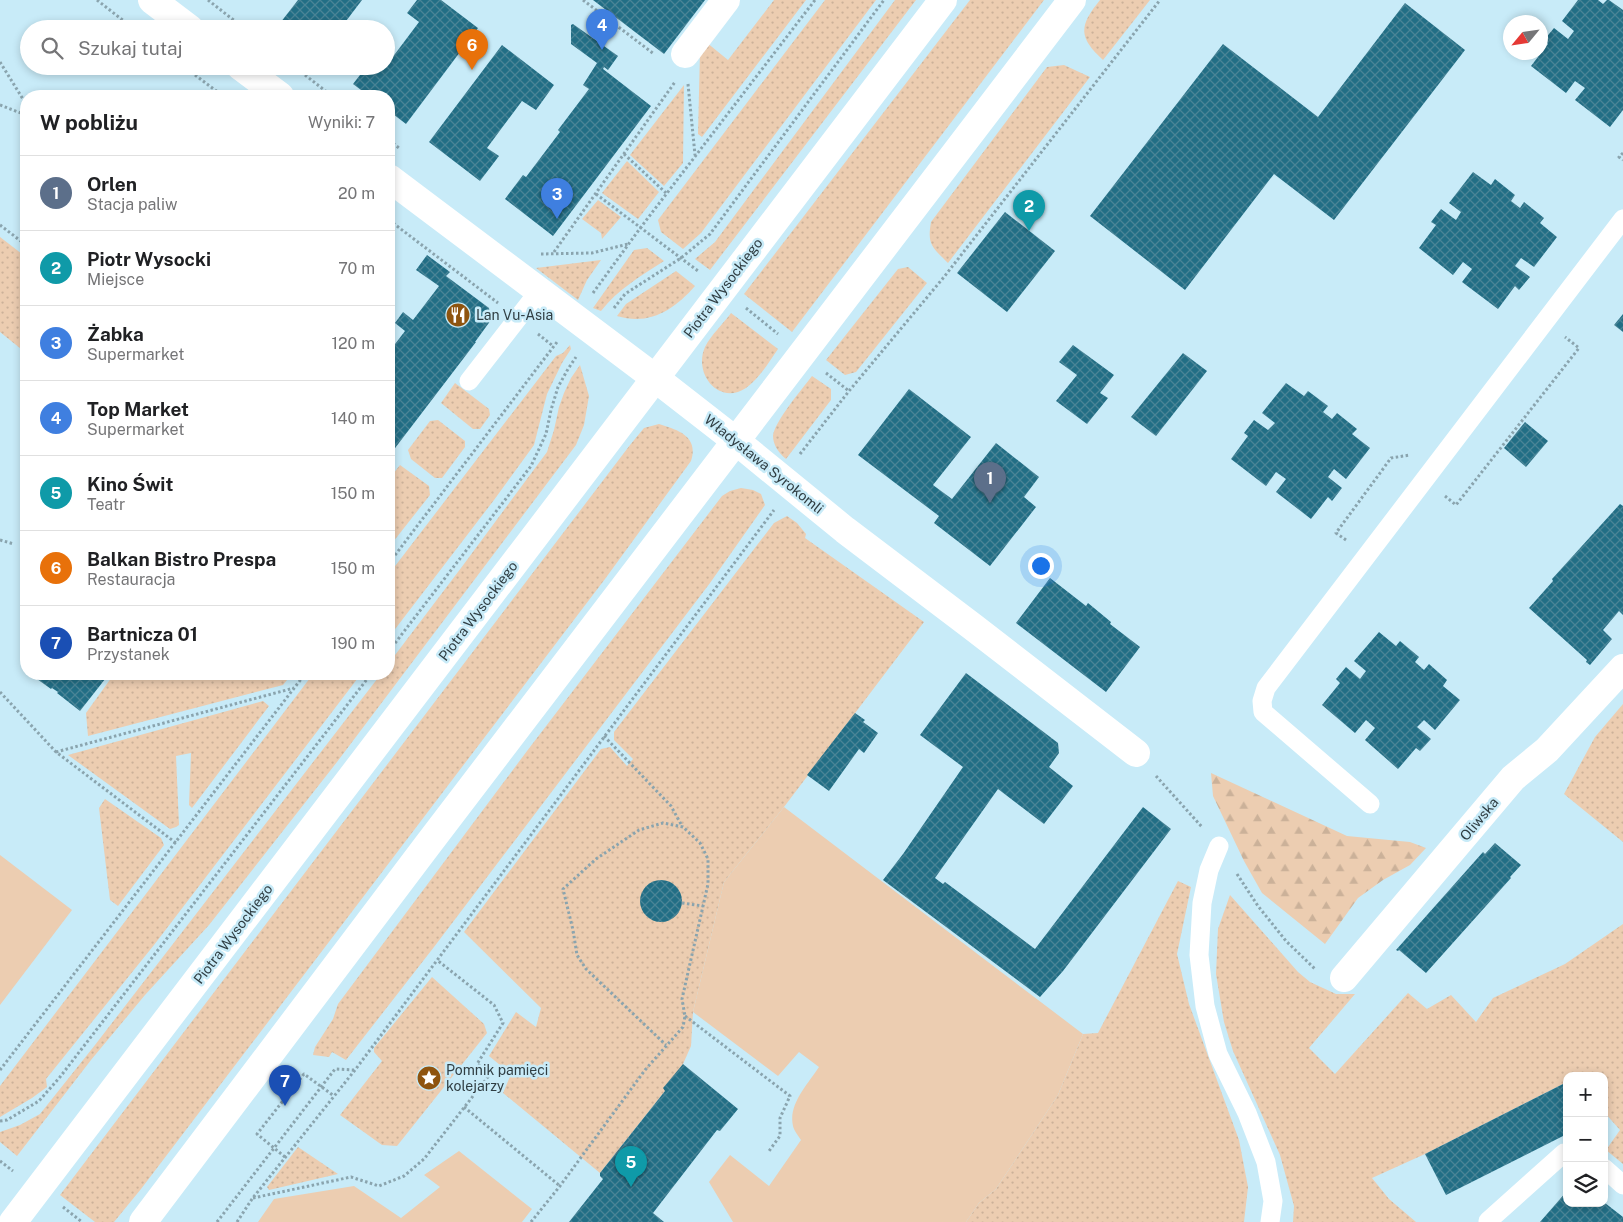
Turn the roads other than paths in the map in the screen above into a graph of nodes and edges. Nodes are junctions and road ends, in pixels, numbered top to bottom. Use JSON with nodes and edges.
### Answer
{"nodes":[{"id":1,"x":152,"y":0,"type":"edge"},
{"id":2,"x":726,"y":0,"type":"edge"},
{"id":3,"x":943,"y":0,"type":"edge"},
{"id":4,"x":1072,"y":0,"type":"edge"},
{"id":5,"x":178,"y":20,"type":"edge"},
{"id":6,"x":686,"y":60,"type":"road end"},
{"id":7,"x":252,"y":75,"type":"edge"},
{"id":8,"x":272,"y":90,"type":"edge"},
{"id":9,"x":395,"y":183,"type":"edge"},
{"id":10,"x":1623,"y":219,"type":"edge"},
{"id":11,"x":538,"y":291,"type":"junction"},
{"id":12,"x":655,"y":378,"type":"junction"},
{"id":13,"x":469,"y":381,"type":"dead end"},
{"id":14,"x":736,"y":441,"type":"junction"},
{"id":15,"x":1623,"y":668,"type":"edge"},
{"id":16,"x":1136,"y":753,"type":"dead end"},
{"id":17,"x":1370,"y":804,"type":"dead end"},
{"id":18,"x":1219,"y":846,"type":"dead end"},
{"id":19,"x":1344,"y":978,"type":"dead end"},
{"id":20,"x":1563,"y":1154,"type":"edge"},
{"id":21,"x":1608,"y":1172,"type":"edge"},
{"id":22,"x":1623,"y":1185,"type":"edge"},
{"id":23,"x":1488,"y":1221,"type":"dead end"},
{"id":24,"x":14,"y":1222,"type":"edge"},
{"id":25,"x":143,"y":1222,"type":"edge"},
{"id":26,"x":1270,"y":1222,"type":"edge"}],
"edges":[{"from":1,"to":5,"type":"main road"},
{"from":2,"to":6,"type":"main road"},
{"from":3,"to":12,"type":"main road","name":"Piotra Wysockiego"},
{"from":4,"to":14,"type":"main road"},
{"from":7,"to":8,"type":"main road"},
{"from":9,"to":11,"type":"main road","name":"Władysława Syrokomli"},
{"from":10,"to":17,"type":"lane"},
{"from":11,"to":12,"type":"main road","name":"Władysława Syrokomli"},
{"from":11,"to":13,"type":"lane"},
{"from":12,"to":14,"type":"main road","name":"Władysława Syrokomli"},
{"from":12,"to":24,"type":"main road","name":"Piotra Wysockiego"},
{"from":14,"to":16,"type":"main road","name":"Władysława Syrokomli"},
{"from":14,"to":25,"type":"main road"},
{"from":15,"to":19,"type":"main road","name":"Oliwska"},
{"from":18,"to":26,"type":"lane"},
{"from":20,"to":23,"type":"lane"},
{"from":21,"to":22,"type":"lane"}]}
